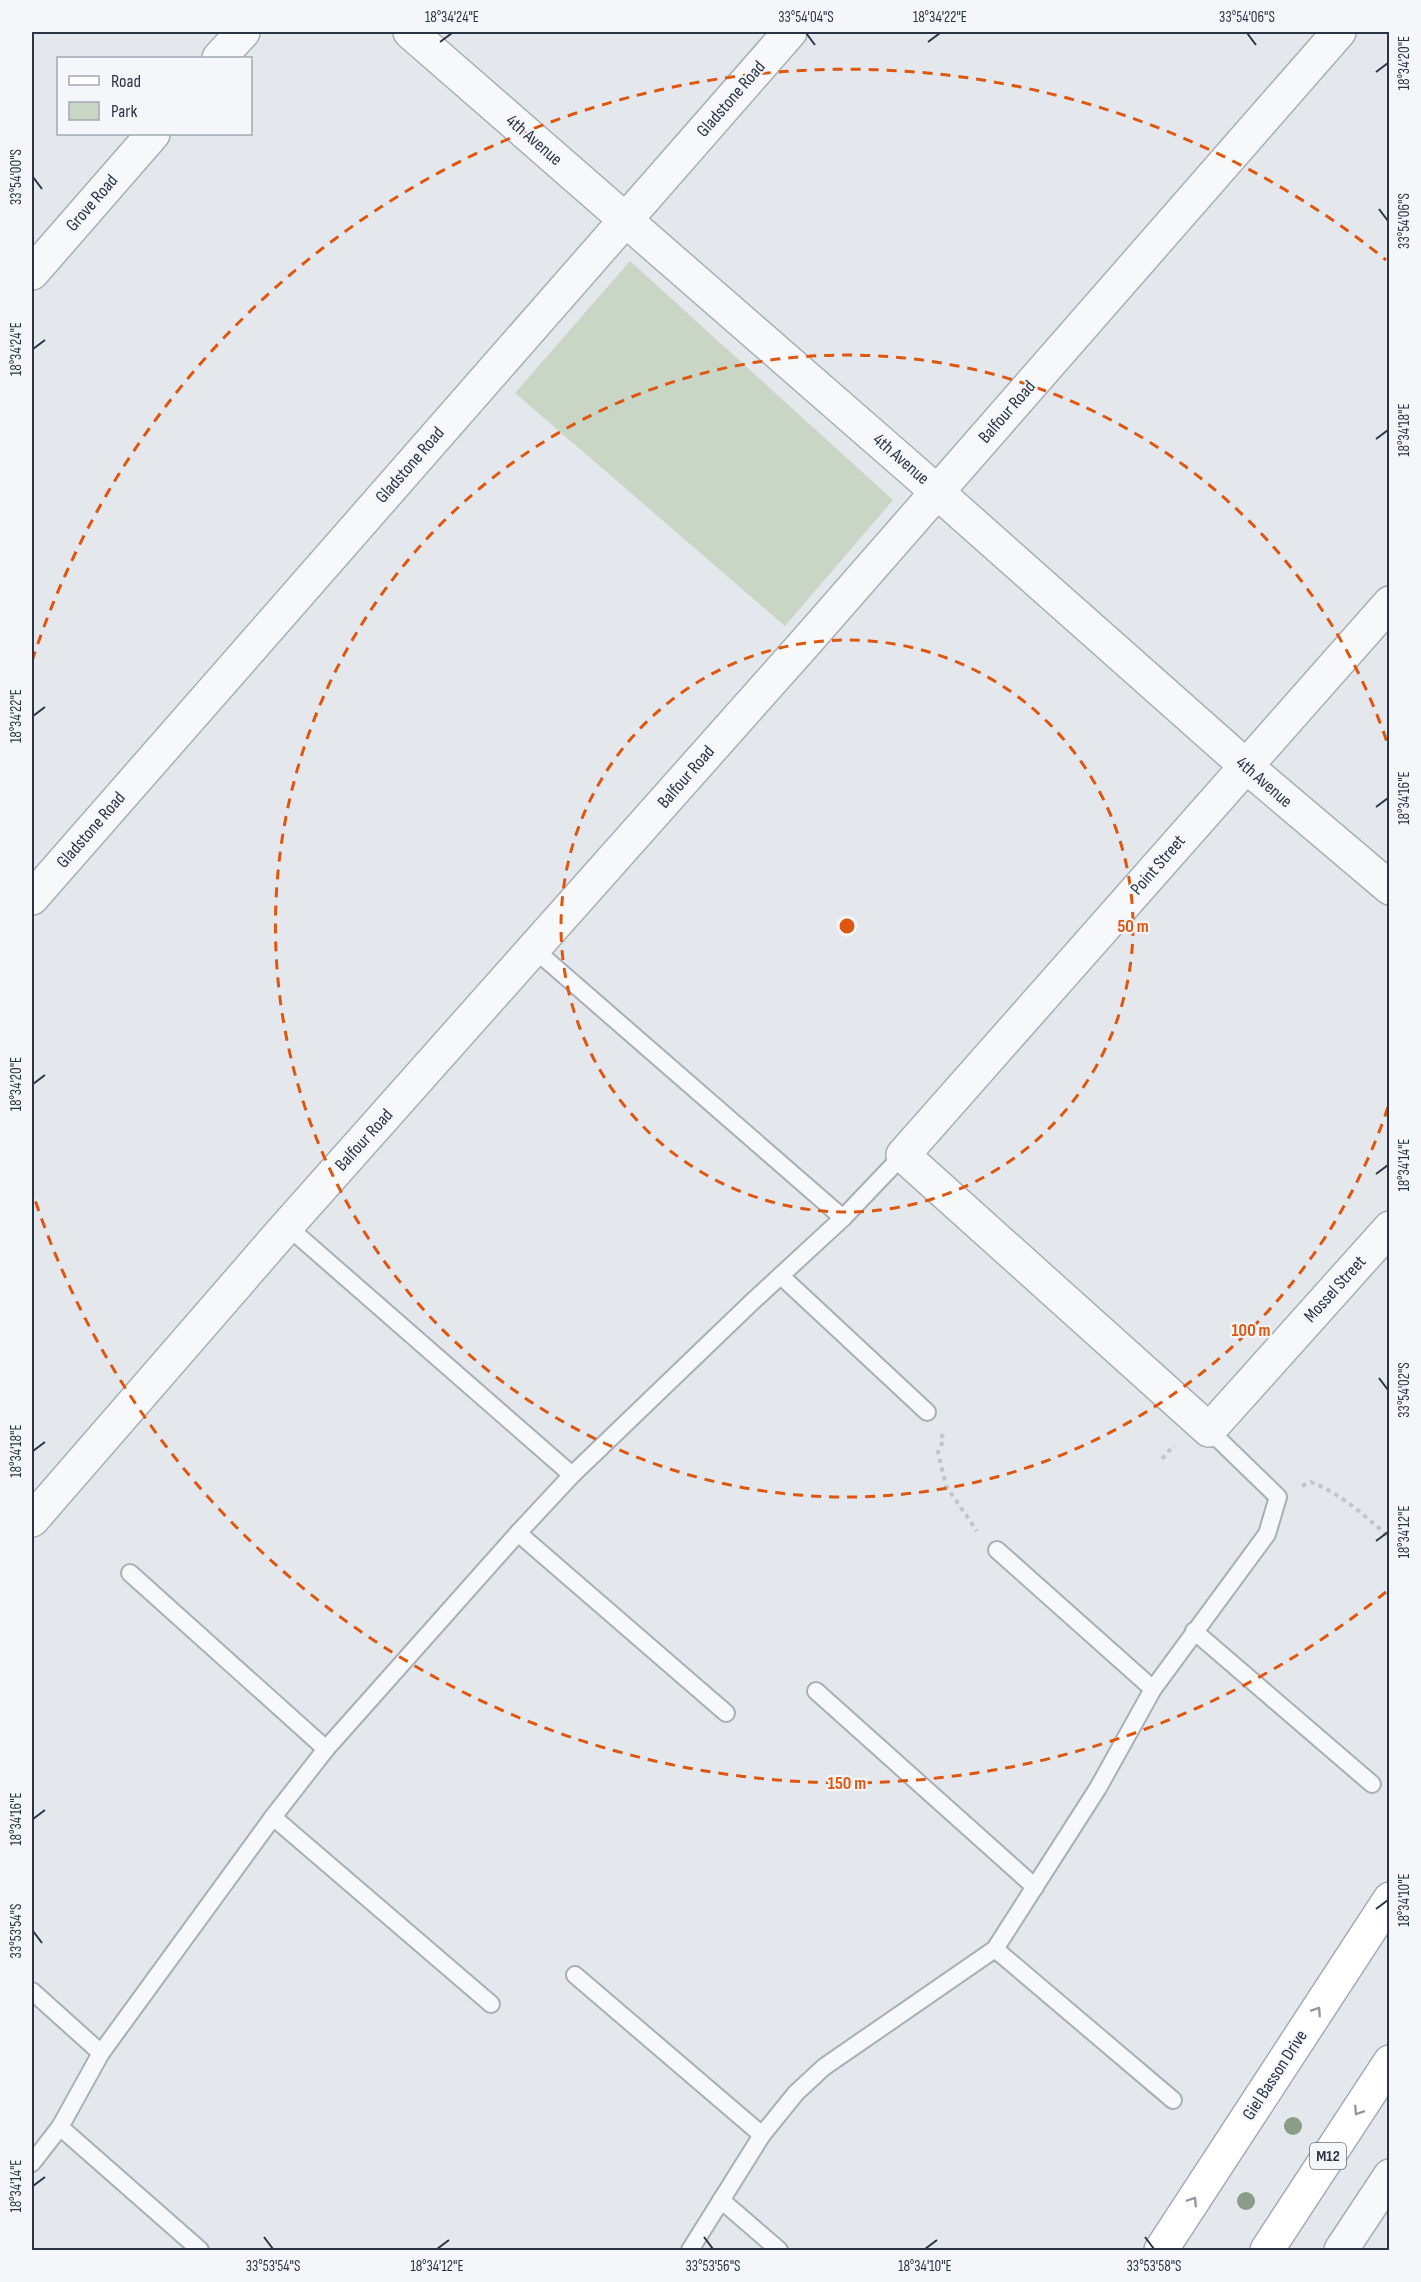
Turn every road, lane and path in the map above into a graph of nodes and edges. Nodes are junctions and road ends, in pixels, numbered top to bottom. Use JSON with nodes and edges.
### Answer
{"nodes":[{"id":1,"x":243,"y":32,"type":"edge"},
{"id":2,"x":410,"y":32,"type":"edge"},
{"id":3,"x":790,"y":32,"type":"edge"},
{"id":4,"x":1339,"y":32,"type":"edge"},
{"id":5,"x":220,"y":57,"type":"edge"},
{"id":6,"x":152,"y":135,"type":"edge"},
{"id":7,"x":626,"y":219,"type":"junction"},
{"id":8,"x":32,"y":273,"type":"edge"},
{"id":9,"x":938,"y":492,"type":"junction"},
{"id":10,"x":1389,"y":603,"type":"edge"},
{"id":11,"x":1246,"y":766,"type":"junction"},
{"id":12,"x":1389,"y":888,"type":"edge"},
{"id":13,"x":32,"y":898,"type":"edge"},
{"id":14,"x":534,"y":949,"type":"junction"},
{"id":15,"x":903,"y":1155,"type":"junction"},
{"id":16,"x":843,"y":1218,"type":"junction"},
{"id":17,"x":287,"y":1226,"type":"junction"},
{"id":18,"x":1389,"y":1228,"type":"edge"},
{"id":19,"x":781,"y":1276,"type":"junction"},
{"id":20,"x":927,"y":1412,"type":"joint"},
{"id":21,"x":1209,"y":1430,"type":"junction"},
{"id":22,"x":1178,"y":1440,"type":"dead end"},
{"id":23,"x":1162,"y":1459,"type":"dead end"},
{"id":24,"x":572,"y":1475,"type":"junction"},
{"id":25,"x":1311,"y":1482,"type":"dead end"},
{"id":26,"x":32,"y":1520,"type":"edge"},
{"id":27,"x":518,"y":1533,"type":"junction"},
{"id":28,"x":1389,"y":1538,"type":"edge"},
{"id":29,"x":998,"y":1550,"type":"joint"},
{"id":30,"x":130,"y":1573,"type":"dead end"},
{"id":31,"x":1194,"y":1631,"type":"junction"},
{"id":32,"x":1153,"y":1689,"type":"junction"},
{"id":33,"x":816,"y":1691,"type":"dead end"},
{"id":34,"x":726,"y":1713,"type":"dead end"},
{"id":35,"x":326,"y":1749,"type":"junction"},
{"id":36,"x":1372,"y":1784,"type":"dead end"},
{"id":37,"x":273,"y":1817,"type":"junction"},
{"id":38,"x":1035,"y":1887,"type":"junction"},
{"id":39,"x":1389,"y":1899,"type":"edge"},
{"id":40,"x":995,"y":1948,"type":"junction"},
{"id":41,"x":576,"y":1975,"type":"dead end"},
{"id":42,"x":32,"y":1991,"type":"edge"},
{"id":43,"x":491,"y":2004,"type":"dead end"},
{"id":44,"x":101,"y":2053,"type":"junction"},
{"id":45,"x":1389,"y":2062,"type":"edge"},
{"id":46,"x":1173,"y":2100,"type":"dead end"},
{"id":47,"x":60,"y":2127,"type":"junction"},
{"id":48,"x":762,"y":2135,"type":"junction"},
{"id":49,"x":32,"y":2163,"type":"edge"},
{"id":50,"x":1389,"y":2176,"type":"edge"},
{"id":51,"x":721,"y":2200,"type":"junction"},
{"id":52,"x":200,"y":2250,"type":"edge"},
{"id":53,"x":690,"y":2250,"type":"edge"},
{"id":54,"x":779,"y":2250,"type":"edge"},
{"id":55,"x":1161,"y":2250,"type":"edge"},
{"id":56,"x":1267,"y":2250,"type":"edge"},
{"id":57,"x":1341,"y":2250,"type":"edge"}],
"edges":[{"from":1,"to":5,"type":"street"},
{"from":2,"to":7,"type":"street","name":"4th Avenue"},
{"from":3,"to":7,"type":"street","name":"Gladstone Road"},
{"from":4,"to":9,"type":"street","name":"Balfour Road"},
{"from":6,"to":8,"type":"street","name":"Grove Road"},
{"from":7,"to":9,"type":"street","name":"4th Avenue"},
{"from":7,"to":13,"type":"street","name":"Gladstone Road"},
{"from":9,"to":11,"type":"street","name":"4th Avenue"},
{"from":9,"to":14,"type":"street","name":"Balfour Road"},
{"from":10,"to":11,"type":"street","name":"Point Street"},
{"from":11,"to":12,"type":"street","name":"4th Avenue"},
{"from":11,"to":15,"type":"street","name":"Point Street"},
{"from":14,"to":16,"type":"lane"},
{"from":14,"to":17,"type":"street","name":"Balfour Road"},
{"from":15,"to":16,"type":"lane"},
{"from":15,"to":21,"type":"street"},
{"from":16,"to":19,"type":"lane"},
{"from":17,"to":24,"type":"lane"},
{"from":17,"to":26,"type":"street","name":"Balfour Road"},
{"from":18,"to":21,"type":"street","name":"Mossel Street"},
{"from":19,"to":20,"type":"lane"},
{"from":19,"to":24,"type":"lane"},
{"from":20,"to":29,"type":"path"},
{"from":21,"to":31,"type":"lane"},
{"from":22,"to":23,"type":"path"},
{"from":24,"to":27,"type":"lane"},
{"from":25,"to":28,"type":"path"},
{"from":27,"to":34,"type":"lane"},
{"from":27,"to":35,"type":"lane"},
{"from":29,"to":32,"type":"lane"},
{"from":30,"to":35,"type":"lane"},
{"from":31,"to":32,"type":"lane"},
{"from":31,"to":36,"type":"lane"},
{"from":32,"to":38,"type":"lane"},
{"from":33,"to":38,"type":"lane"},
{"from":35,"to":37,"type":"lane"},
{"from":37,"to":43,"type":"lane"},
{"from":37,"to":44,"type":"lane"},
{"from":38,"to":40,"type":"lane"},
{"from":55,"to":39,"type":"main road","name":"Giel Basson Drive","one_way":true},
{"from":40,"to":46,"type":"lane"},
{"from":40,"to":48,"type":"lane"},
{"from":41,"to":48,"type":"lane"},
{"from":42,"to":44,"type":"lane"},
{"from":44,"to":47,"type":"lane"},
{"from":45,"to":56,"type":"main road","number":"M12","one_way":true},
{"from":47,"to":49,"type":"lane"},
{"from":47,"to":52,"type":"lane"},
{"from":48,"to":51,"type":"lane"},
{"from":50,"to":57,"type":"street"},
{"from":51,"to":53,"type":"lane"},
{"from":51,"to":54,"type":"lane"}]}
